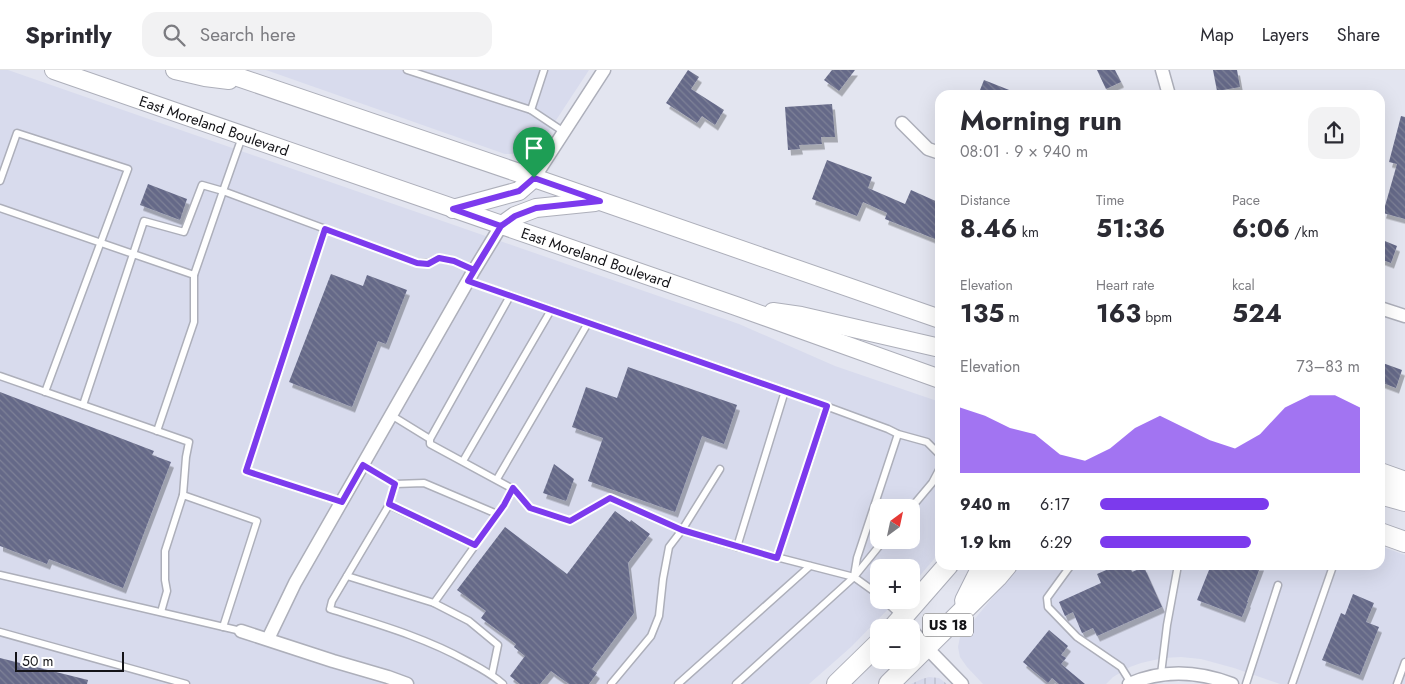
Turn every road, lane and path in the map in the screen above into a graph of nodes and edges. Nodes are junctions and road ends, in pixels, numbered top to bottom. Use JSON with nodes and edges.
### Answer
{"nodes":[{"id":1,"x":54,"y":70,"type":"edge"},
{"id":2,"x":175,"y":70,"type":"edge"},
{"id":3,"x":217,"y":70,"type":"edge"},
{"id":4,"x":407,"y":70,"type":"edge"},
{"id":5,"x":433,"y":70,"type":"edge"},
{"id":6,"x":544,"y":70,"type":"edge"},
{"id":7,"x":604,"y":70,"type":"edge"},
{"id":8,"x":1162,"y":70,"type":"edge"},
{"id":9,"x":431,"y":78,"type":"junction"},
{"id":10,"x":257,"y":84,"type":"junction"},
{"id":11,"x":1168,"y":90,"type":"edge"},
{"id":12,"x":531,"y":110,"type":"junction"},
{"id":13,"x":902,"y":123,"type":"dead end"},
{"id":14,"x":564,"y":132,"type":"junction"},
{"id":15,"x":243,"y":136,"type":"junction"},
{"id":16,"x":935,"y":151,"type":"edge"},
{"id":17,"x":534,"y":178,"type":"junction"},
{"id":18,"x":0,"y":181,"type":"edge"},
{"id":19,"x":223,"y":191,"type":"junction"},
{"id":20,"x":600,"y":201,"type":"junction"},
{"id":21,"x":0,"y":208,"type":"edge"},
{"id":22,"x":453,"y":209,"type":"junction"},
{"id":23,"x":501,"y":226,"type":"junction"},
{"id":24,"x":325,"y":229,"type":"junction"},
{"id":25,"x":100,"y":243,"type":"junction"},
{"id":26,"x":132,"y":254,"type":"junction"},
{"id":27,"x":194,"y":275,"type":"junction"},
{"id":28,"x":471,"y":275,"type":"junction"},
{"id":29,"x":510,"y":296,"type":"junction"},
{"id":30,"x":736,"y":306,"type":"junction"},
{"id":31,"x":551,"y":310,"type":"junction"},
{"id":32,"x":1385,"y":310,"type":"edge"},
{"id":33,"x":1405,"y":316,"type":"edge"},
{"id":34,"x":935,"y":317,"type":"edge"},
{"id":35,"x":588,"y":323,"type":"junction"},
{"id":36,"x":935,"y":347,"type":"edge"},
{"id":37,"x":0,"y":376,"type":"edge"},
{"id":38,"x":935,"y":377,"type":"edge"},
{"id":39,"x":785,"y":391,"type":"junction"},
{"id":40,"x":45,"y":392,"type":"junction"},
{"id":41,"x":83,"y":404,"type":"junction"},
{"id":42,"x":827,"y":406,"type":"junction"},
{"id":43,"x":391,"y":415,"type":"junction"},
{"id":44,"x":157,"y":431,"type":"junction"},
{"id":45,"x":898,"y":434,"type":"junction"},
{"id":46,"x":430,"y":439,"type":"junction"},
{"id":47,"x":935,"y":450,"type":"edge"},
{"id":48,"x":463,"y":461,"type":"junction"},
{"id":49,"x":363,"y":465,"type":"junction"},
{"id":50,"x":720,"y":469,"type":"dead end"},
{"id":51,"x":1385,"y":475,"type":"edge"},
{"id":52,"x":935,"y":477,"type":"edge"},
{"id":53,"x":497,"y":479,"type":"junction"},
{"id":54,"x":1405,"y":482,"type":"edge"},
{"id":55,"x":395,"y":484,"type":"junction"},
{"id":56,"x":513,"y":488,"type":"junction"},
{"id":57,"x":183,"y":495,"type":"junction"},
{"id":58,"x":1385,"y":495,"type":"edge"},
{"id":59,"x":919,"y":499,"type":"edge"},
{"id":60,"x":1405,"y":501,"type":"edge"},
{"id":61,"x":342,"y":502,"type":"junction"},
{"id":62,"x":389,"y":504,"type":"junction"},
{"id":63,"x":497,"y":514,"type":"junction"},
{"id":64,"x":682,"y":530,"type":"junction"},
{"id":65,"x":1385,"y":535,"type":"edge"},
{"id":66,"x":1405,"y":542,"type":"edge"},
{"id":67,"x":475,"y":545,"type":"junction"},
{"id":68,"x":737,"y":547,"type":"junction"},
{"id":69,"x":877,"y":549,"type":"edge"},
{"id":70,"x":777,"y":558,"type":"junction"},
{"id":71,"x":810,"y":566,"type":"junction"},
{"id":72,"x":944,"y":570,"type":"edge"},
{"id":73,"x":981,"y":570,"type":"edge"},
{"id":74,"x":1003,"y":570,"type":"edge"},
{"id":75,"x":1067,"y":570,"type":"edge"},
{"id":76,"x":1177,"y":570,"type":"edge"},
{"id":77,"x":1332,"y":570,"type":"edge"},
{"id":78,"x":0,"y":575,"type":"edge"},
{"id":79,"x":347,"y":576,"type":"junction"},
{"id":80,"x":854,"y":577,"type":"junction"},
{"id":81,"x":1278,"y":585,"type":"dead end"},
{"id":82,"x":870,"y":589,"type":"edge"},
{"id":83,"x":434,"y":603,"type":"junction"},
{"id":84,"x":891,"y":609,"type":"edge"},
{"id":85,"x":161,"y":612,"type":"junction"},
{"id":86,"x":959,"y":614,"type":"junction"},
{"id":87,"x":899,"y":619,"type":"edge"},
{"id":88,"x":908,"y":619,"type":"edge"},
{"id":89,"x":223,"y":627,"type":"junction"},
{"id":90,"x":241,"y":631,"type":"joint"},
{"id":91,"x":0,"y":632,"type":"edge"},
{"id":92,"x":268,"y":639,"type":"junction"},
{"id":93,"x":920,"y":641,"type":"edge"},
{"id":94,"x":926,"y":647,"type":"junction"},
{"id":95,"x":870,"y":652,"type":"edge"},
{"id":96,"x":1405,"y":662,"type":"edge"},
{"id":97,"x":492,"y":674,"type":"junction"},
{"id":98,"x":1162,"y":674,"type":"junction"},
{"id":99,"x":186,"y":684,"type":"edge"},
{"id":100,"x":408,"y":684,"type":"edge"},
{"id":101,"x":503,"y":684,"type":"edge"},
{"id":102,"x":611,"y":684,"type":"edge"},
{"id":103,"x":678,"y":684,"type":"edge"},
{"id":104,"x":736,"y":684,"type":"edge"},
{"id":105,"x":837,"y":684,"type":"edge"},
{"id":106,"x":889,"y":684,"type":"edge"},
{"id":107,"x":962,"y":684,"type":"edge"},
{"id":108,"x":1130,"y":684,"type":"edge"},
{"id":109,"x":1232,"y":684,"type":"edge"},
{"id":110,"x":1246,"y":684,"type":"edge"},
{"id":111,"x":1292,"y":684,"type":"edge"},
{"id":112,"x":1397,"y":684,"type":"edge"}],
"edges":[{"from":1,"to":15,"type":"main road","name":"East Moreland Boulevard"},
{"from":2,"to":10,"type":"main road"},
{"from":3,"to":10,"type":"main road"},
{"from":4,"to":9,"type":"lane"},
{"from":5,"to":9,"type":"lane"},
{"from":6,"to":12,"type":"lane"},
{"from":7,"to":14,"type":"street"},
{"from":8,"to":11,"type":"street"},
{"from":9,"to":12,"type":"lane"},
{"from":10,"to":17,"type":"main road"},
{"from":12,"to":14,"type":"lane"},
{"from":13,"to":16,"type":"street"},
{"from":14,"to":17,"type":"street"},
{"from":15,"to":19,"type":"lane"},
{"from":15,"to":22,"type":"main road","name":"East Moreland Boulevard"},
{"from":17,"to":20,"type":"main road"},
{"from":17,"to":22,"type":"main road"},
{"from":18,"to":25,"type":"lane"},
{"from":19,"to":24,"type":"lane"},
{"from":19,"to":26,"type":"lane"},
{"from":19,"to":27,"type":"lane"},
{"from":20,"to":23,"type":"main road"},
{"from":20,"to":34,"type":"main road"},
{"from":21,"to":25,"type":"lane"},
{"from":22,"to":23,"type":"main road","name":"East Moreland Boulevard"},
{"from":23,"to":28,"type":"street"},
{"from":23,"to":30,"type":"main road","name":"East Moreland Boulevard"},
{"from":24,"to":28,"type":"lane"},
{"from":24,"to":61,"type":"lane"},
{"from":25,"to":26,"type":"lane"},
{"from":25,"to":40,"type":"lane"},
{"from":26,"to":27,"type":"lane"},
{"from":26,"to":41,"type":"lane"},
{"from":27,"to":44,"type":"lane"},
{"from":28,"to":29,"type":"lane"},
{"from":28,"to":43,"type":"street"},
{"from":29,"to":31,"type":"lane"},
{"from":29,"to":46,"type":"lane"},
{"from":30,"to":36,"type":"main road"},
{"from":30,"to":38,"type":"main road","name":"East Moreland Boulevard"},
{"from":31,"to":35,"type":"lane"},
{"from":31,"to":48,"type":"lane"},
{"from":32,"to":33,"type":"street"},
{"from":35,"to":39,"type":"lane"},
{"from":35,"to":53,"type":"lane"},
{"from":37,"to":40,"type":"lane"},
{"from":39,"to":42,"type":"lane"},
{"from":39,"to":68,"type":"lane"},
{"from":40,"to":41,"type":"lane"},
{"from":41,"to":44,"type":"lane"},
{"from":42,"to":45,"type":"lane"},
{"from":42,"to":70,"type":"lane"},
{"from":43,"to":46,"type":"lane"},
{"from":43,"to":49,"type":"street"},
{"from":44,"to":57,"type":"lane"},
{"from":45,"to":47,"type":"lane"},
{"from":45,"to":80,"type":"lane"},
{"from":46,"to":48,"type":"lane"},
{"from":48,"to":53,"type":"lane"},
{"from":49,"to":55,"type":"lane"},
{"from":49,"to":61,"type":"street"},
{"from":50,"to":64,"type":"lane"},
{"from":51,"to":54,"type":"main road"},
{"from":52,"to":59,"type":"lane"},
{"from":53,"to":56,"type":"lane"},
{"from":55,"to":62,"type":"lane"},
{"from":55,"to":63,"type":"lane"},
{"from":56,"to":63,"type":"lane"},
{"from":56,"to":64,"type":"lane"},
{"from":57,"to":85,"type":"lane"},
{"from":57,"to":89,"type":"lane"},
{"from":58,"to":60,"type":"main road"},
{"from":61,"to":92,"type":"street"},
{"from":62,"to":67,"type":"lane"},
{"from":62,"to":79,"type":"lane"},
{"from":63,"to":67,"type":"lane"},
{"from":64,"to":68,"type":"lane"},
{"from":64,"to":102,"type":"lane"},
{"from":65,"to":66,"type":"main road"},
{"from":67,"to":83,"type":"lane"},
{"from":68,"to":70,"type":"lane"},
{"from":69,"to":80,"type":"lane"},
{"from":70,"to":71,"type":"lane"},
{"from":71,"to":80,"type":"lane"},
{"from":71,"to":103,"type":"lane"},
{"from":72,"to":88,"type":"main road","number":"US 18"},
{"from":73,"to":86,"type":"main road"},
{"from":74,"to":86,"type":"main road","number":"US 18"},
{"from":75,"to":108,"type":"lane"},
{"from":76,"to":98,"type":"lane"},
{"from":77,"to":111,"type":"lane"},
{"from":78,"to":85,"type":"lane"},
{"from":79,"to":83,"type":"lane"},
{"from":79,"to":97,"type":"lane"},
{"from":80,"to":82,"type":"lane"},
{"from":80,"to":104,"type":"lane"},
{"from":81,"to":110,"type":"lane"},
{"from":83,"to":97,"type":"lane"},
{"from":84,"to":87,"type":"lane"},
{"from":85,"to":89,"type":"lane"},
{"from":86,"to":94,"type":"main road","number":"US 18"},
{"from":89,"to":90,"type":"lane"},
{"from":90,"to":92,"type":"street"},
{"from":91,"to":99,"type":"lane"},
{"from":92,"to":100,"type":"street"},
{"from":93,"to":94,"type":"street"},
{"from":94,"to":106,"type":"main road","number":"US 18"},
{"from":94,"to":107,"type":"street"},
{"from":95,"to":105,"type":"main road"},
{"from":96,"to":112,"type":"lane"},
{"from":97,"to":101,"type":"lane"},
{"from":98,"to":108,"type":"street"},
{"from":98,"to":109,"type":"street"}]}
